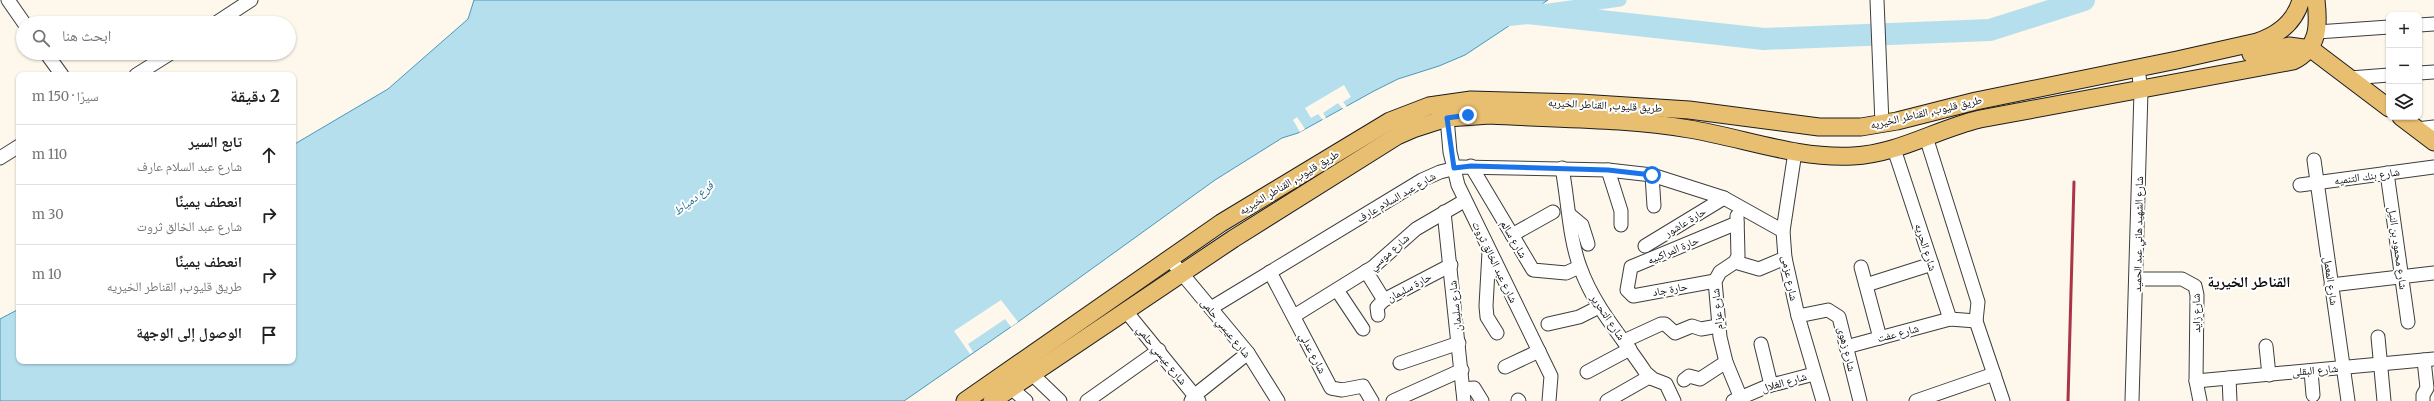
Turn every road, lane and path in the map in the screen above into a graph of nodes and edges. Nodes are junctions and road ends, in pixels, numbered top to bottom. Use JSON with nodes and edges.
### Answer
{"nodes":[{"id":1,"x":8,"y":0,"type":"edge"},
{"id":2,"x":251,"y":0,"type":"edge"},
{"id":3,"x":1877,"y":0,"type":"edge"},
{"id":4,"x":2301,"y":0,"type":"edge"},
{"id":5,"x":2316,"y":5,"type":"edge"},
{"id":6,"x":19,"y":16,"type":"edge"},
{"id":7,"x":227,"y":16,"type":"edge"},
{"id":8,"x":2434,"y":24,"type":"edge"},
{"id":9,"x":2422,"y":25,"type":"edge"},
{"id":10,"x":2386,"y":27,"type":"edge"},
{"id":11,"x":2317,"y":32,"type":"junction"},
{"id":12,"x":2310,"y":49,"type":"junction"},
{"id":13,"x":51,"y":60,"type":"edge"},
{"id":14,"x":160,"y":60,"type":"edge"},
{"id":15,"x":2177,"y":60,"type":"junction"},
{"id":16,"x":2138,"y":68,"type":"junction"},
{"id":17,"x":60,"y":72,"type":"edge"},
{"id":18,"x":141,"y":72,"type":"edge"},
{"id":19,"x":2434,"y":72,"type":"edge"},
{"id":20,"x":2422,"y":73,"type":"edge"},
{"id":21,"x":2386,"y":75,"type":"edge"},
{"id":22,"x":2350,"y":78,"type":"junction"},
{"id":23,"x":2141,"y":91,"type":"junction"},
{"id":24,"x":2386,"y":106,"type":"edge"},
{"id":25,"x":1447,"y":118,"type":"junction"},
{"id":26,"x":2405,"y":120,"type":"edge"},
{"id":27,"x":1882,"y":124,"type":"junction"},
{"id":28,"x":2434,"y":126,"type":"edge"},
{"id":29,"x":2417,"y":129,"type":"junction"},
{"id":30,"x":1926,"y":137,"type":"junction"},
{"id":31,"x":2434,"y":142,"type":"edge"},
{"id":32,"x":16,"y":148,"type":"edge"},
{"id":33,"x":1894,"y":149,"type":"junction"},
{"id":34,"x":1795,"y":152,"type":"junction"},
{"id":35,"x":0,"y":158,"type":"edge"},
{"id":36,"x":2314,"y":160,"type":"dead end"},
{"id":37,"x":1471,"y":166,"type":"junction"},
{"id":38,"x":2434,"y":167,"type":"edge"},
{"id":39,"x":1454,"y":168,"type":"junction"},
{"id":40,"x":1562,"y":168,"type":"junction"},
{"id":41,"x":1608,"y":170,"type":"junction"},
{"id":42,"x":2387,"y":173,"type":"junction"},
{"id":43,"x":1652,"y":175,"type":"junction"},
{"id":44,"x":2317,"y":183,"type":"junction"},
{"id":45,"x":2300,"y":185,"type":"dead end"},
{"id":46,"x":1724,"y":198,"type":"junction"},
{"id":47,"x":1464,"y":200,"type":"junction"},
{"id":48,"x":1737,"y":204,"type":"junction"},
{"id":49,"x":1654,"y":206,"type":"dead end"},
{"id":50,"x":1444,"y":212,"type":"junction"},
{"id":51,"x":1553,"y":212,"type":"dead end"},
{"id":52,"x":1570,"y":215,"type":"junction"},
{"id":53,"x":1737,"y":223,"type":"junction"},
{"id":54,"x":1621,"y":226,"type":"dead end"},
{"id":55,"x":1783,"y":231,"type":"junction"},
{"id":56,"x":1512,"y":235,"type":"junction"},
{"id":57,"x":1588,"y":244,"type":"dead end"},
{"id":58,"x":1645,"y":246,"type":"dead end"},
{"id":59,"x":1489,"y":250,"type":"junction"},
{"id":60,"x":1169,"y":258,"type":"junction"},
{"id":61,"x":1785,"y":258,"type":"junction"},
{"id":62,"x":1735,"y":262,"type":"junction"},
{"id":63,"x":1932,"y":264,"type":"junction"},
{"id":64,"x":1451,"y":265,"type":"junction"},
{"id":65,"x":1580,"y":267,"type":"junction"},
{"id":66,"x":1861,"y":267,"type":"dead end"},
{"id":67,"x":1366,"y":271,"type":"junction"},
{"id":68,"x":1270,"y":272,"type":"junction"},
{"id":69,"x":1181,"y":273,"type":"junction"},
{"id":70,"x":2434,"y":273,"type":"edge"},
{"id":71,"x":2402,"y":277,"type":"junction"},
{"id":72,"x":2136,"y":279,"type":"junction"},
{"id":73,"x":1715,"y":281,"type":"junction"},
{"id":74,"x":2331,"y":285,"type":"junction"},
{"id":75,"x":1866,"y":286,"type":"junction"},
{"id":76,"x":1337,"y":290,"type":"junction"},
{"id":77,"x":1627,"y":290,"type":"joint"},
{"id":78,"x":1384,"y":300,"type":"junction"},
{"id":79,"x":1599,"y":307,"type":"junction"},
{"id":80,"x":1211,"y":308,"type":"junction"},
{"id":81,"x":1125,"y":310,"type":"junction"},
{"id":82,"x":1378,"y":315,"type":"dead end"},
{"id":83,"x":1294,"y":316,"type":"junction"},
{"id":84,"x":1798,"y":316,"type":"junction"},
{"id":85,"x":1950,"y":319,"type":"junction"},
{"id":86,"x":1976,"y":321,"type":"junction"},
{"id":87,"x":2408,"y":322,"type":"dead end"},
{"id":88,"x":1548,"y":324,"type":"dead end"},
{"id":89,"x":1718,"y":326,"type":"junction"},
{"id":90,"x":1363,"y":329,"type":"dead end"},
{"id":91,"x":1497,"y":333,"type":"dead end"},
{"id":92,"x":2378,"y":337,"type":"dead end"},
{"id":93,"x":1880,"y":338,"type":"junction"},
{"id":94,"x":1459,"y":343,"type":"junction"},
{"id":95,"x":1761,"y":344,"type":"dead end"},
{"id":96,"x":1627,"y":345,"type":"junction"},
{"id":97,"x":2266,"y":346,"type":"dead end"},
{"id":98,"x":1846,"y":347,"type":"junction"},
{"id":99,"x":1158,"y":350,"type":"junction"},
{"id":100,"x":1538,"y":351,"type":"junction"},
{"id":101,"x":1248,"y":353,"type":"junction"},
{"id":102,"x":2429,"y":360,"type":"edge"},
{"id":103,"x":1726,"y":362,"type":"junction"},
{"id":104,"x":1400,"y":363,"type":"dead end"},
{"id":105,"x":2381,"y":364,"type":"junction"},
{"id":106,"x":1505,"y":367,"type":"dead end"},
{"id":107,"x":2343,"y":368,"type":"junction"},
{"id":108,"x":1462,"y":370,"type":"junction"},
{"id":109,"x":2311,"y":371,"type":"junction"},
{"id":110,"x":1587,"y":372,"type":"dead end"},
{"id":111,"x":1032,"y":374,"type":"junction"},
{"id":112,"x":1814,"y":374,"type":"junction"},
{"id":113,"x":1994,"y":374,"type":"junction"},
{"id":114,"x":2269,"y":375,"type":"junction"},
{"id":115,"x":1649,"y":377,"type":"junction"},
{"id":116,"x":2229,"y":378,"type":"junction"},
{"id":117,"x":1684,"y":380,"type":"dead end"},
{"id":118,"x":2196,"y":381,"type":"junction"},
{"id":119,"x":1771,"y":385,"type":"junction"},
{"id":120,"x":1011,"y":388,"type":"junction"},
{"id":121,"x":1463,"y":395,"type":"edge"},
{"id":122,"x":2313,"y":395,"type":"dead end"},
{"id":123,"x":1195,"y":399,"type":"edge"},
{"id":124,"x":1737,"y":399,"type":"edge"},
{"id":125,"x":965,"y":401,"type":"edge"},
{"id":126,"x":992,"y":401,"type":"edge"},
{"id":127,"x":1026,"y":401,"type":"edge"},
{"id":128,"x":1060,"y":401,"type":"edge"},
{"id":129,"x":1087,"y":401,"type":"edge"},
{"id":130,"x":1278,"y":401,"type":"edge"},
{"id":131,"x":1372,"y":401,"type":"edge"},
{"id":132,"x":1393,"y":401,"type":"edge"},
{"id":133,"x":1482,"y":401,"type":"edge"},
{"id":134,"x":1549,"y":401,"type":"edge"},
{"id":135,"x":1607,"y":401,"type":"edge"},
{"id":136,"x":1674,"y":401,"type":"edge"},
{"id":137,"x":1823,"y":401,"type":"edge"},
{"id":138,"x":1860,"y":401,"type":"edge"},
{"id":139,"x":1916,"y":401,"type":"edge"},
{"id":140,"x":2003,"y":401,"type":"edge"},
{"id":141,"x":2132,"y":401,"type":"edge"},
{"id":142,"x":2200,"y":401,"type":"edge"},
{"id":143,"x":2230,"y":401,"type":"edge"},
{"id":144,"x":2348,"y":401,"type":"edge"},
{"id":145,"x":2384,"y":401,"type":"edge"},
{"id":146,"x":2423,"y":401,"type":"edge"}],
"edges":[{"from":1,"to":6,"type":"street"},
{"from":2,"to":7,"type":"street"},
{"from":3,"to":27,"type":"street"},
{"from":4,"to":15,"type":"main road","name":"طريق قليوب, القناطر الخيريه"},
{"from":5,"to":11,"type":"main road"},
{"from":8,"to":9,"type":"street"},
{"from":10,"to":11,"type":"street"},
{"from":11,"to":12,"type":"main road"},
{"from":12,"to":15,"type":"main road"},
{"from":12,"to":22,"type":"main road"},
{"from":12,"to":23,"type":"main road","name":"طريق قليوب, القناطر الخيريه"},
{"from":13,"to":17,"type":"street"},
{"from":14,"to":18,"type":"street"},
{"from":15,"to":16,"type":"main road","name":"طريق قليوب, القناطر الخيريه"},
{"from":16,"to":23,"type":"street","name":"شارع الشهيد هاني عبد الحميد"},
{"from":16,"to":27,"type":"main road","name":"طريق قليوب, القناطر الخيريه"},
{"from":19,"to":20,"type":"street"},
{"from":21,"to":22,"type":"street"},
{"from":22,"to":24,"type":"main road"},
{"from":23,"to":30,"type":"main road","name":"طريق قليوب, القناطر الخيريه"},
{"from":23,"to":72,"type":"street","name":"شارع الشهيد هاني عبد الحميد"},
{"from":25,"to":34,"type":"main road","name":"طريق قليوب, القناطر الخيريه"},
{"from":25,"to":39,"type":"street","name":"شارع عبد الخالق ثروت"},
{"from":25,"to":69,"type":"main road","name":"طريق قليوب, القناطر الخيريه"},
{"from":26,"to":29,"type":"main road"},
{"from":27,"to":60,"type":"main road","name":"طريق قليوب, القناطر الخيريه"},
{"from":28,"to":29,"type":"street"},
{"from":29,"to":31,"type":"main road"},
{"from":30,"to":33,"type":"main road","name":"طريق قليوب, القناطر الخيريه"},
{"from":30,"to":86,"type":"street"},
{"from":32,"to":35,"type":"street"},
{"from":33,"to":34,"type":"main road","name":"طريق قليوب, القناطر الخيريه"},
{"from":33,"to":63,"type":"street","name":"شارع الحريه"},
{"from":34,"to":55,"type":"street","name":"شارع عزمى"},
{"from":36,"to":44,"type":"street","name":"شارع المعمل"},
{"from":37,"to":39,"type":"street","name":"شارع عبد السلام عارف"},
{"from":37,"to":40,"type":"street","name":"شارع عبد السلام عارف"},
{"from":37,"to":56,"type":"street","name":"شارع سالم"},
{"from":38,"to":42,"type":"street","name":"شارع بنك التنميه"},
{"from":39,"to":47,"type":"street","name":"شارع عبد الخالق ثروت"},
{"from":39,"to":68,"type":"street","name":"شارع عبد السلام عارف"},
{"from":40,"to":41,"type":"street","name":"شارع عبد السلام عارف"},
{"from":40,"to":52,"type":"street","name":"شارع التحرير"},
{"from":41,"to":43,"type":"street","name":"شارع عبد السلام عارف"},
{"from":41,"to":54,"type":"street"},
{"from":42,"to":44,"type":"street","name":"شارع بنك التنميه"},
{"from":42,"to":71,"type":"street","name":"شارع محمود بن النيل"},
{"from":43,"to":46,"type":"street","name":"شارع عبد السلام عارف"},
{"from":43,"to":49,"type":"street"},
{"from":44,"to":45,"type":"street","name":"شارع بنك التنميه"},
{"from":44,"to":74,"type":"street","name":"شارع المعمل"},
{"from":46,"to":48,"type":"street","name":"شارع عبد السلام عارف"},
{"from":46,"to":58,"type":"street","name":"حارة عاشور"},
{"from":47,"to":50,"type":"street","name":"شارع موسي"},
{"from":47,"to":59,"type":"street","name":"شارع عبد الخالق ثروت"},
{"from":48,"to":53,"type":"street"},
{"from":48,"to":55,"type":"street","name":"شارع عبد السلام عارف"},
{"from":50,"to":64,"type":"street","name":"شارع سليمان"},
{"from":50,"to":67,"type":"street","name":"شارع موسي"},
{"from":51,"to":56,"type":"street"},
{"from":52,"to":57,"type":"street"},
{"from":52,"to":65,"type":"street","name":"شارع التحرير"},
{"from":53,"to":62,"type":"street"},
{"from":53,"to":77,"type":"street","name":"حارة المراكبيه"},
{"from":55,"to":61,"type":"street","name":"شارع عزمى"},
{"from":56,"to":65,"type":"street","name":"شارع سالم"},
{"from":59,"to":91,"type":"street"},
{"from":59,"to":100,"type":"street","name":"شارع عبد الخالق ثروت"},
{"from":60,"to":69,"type":"street","name":"شارع عيسي حلمى"},
{"from":60,"to":125,"type":"main road","name":"طريق قليوب, القناطر الخيريه"},
{"from":61,"to":62,"type":"street"},
{"from":61,"to":84,"type":"street","name":"شارع عزمى"},
{"from":62,"to":73,"type":"street","name":"شارع عزام"},
{"from":63,"to":75,"type":"street"},
{"from":63,"to":85,"type":"street","name":"شارع الحريه"},
{"from":64,"to":78,"type":"street","name":"حارة سليمان"},
{"from":64,"to":94,"type":"street","name":"شارع سليمان"},
{"from":65,"to":79,"type":"street","name":"شارع التحرير"},
{"from":66,"to":75,"type":"street"},
{"from":67,"to":76,"type":"street","name":"شارع موسي"},
{"from":67,"to":78,"type":"street"},
{"from":68,"to":80,"type":"street","name":"شارع عبد السلام عارف"},
{"from":68,"to":83,"type":"street","name":"شارع عدلي"},
{"from":69,"to":80,"type":"street","name":"شارع عيسي حلمى"},
{"from":69,"to":81,"type":"main road","name":"طريق قليوب, القناطر الخيريه"},
{"from":70,"to":71,"type":"street"},
{"from":71,"to":74,"type":"street"},
{"from":71,"to":87,"type":"street","name":"شارع محمود بن النيل"},
{"from":72,"to":118,"type":"street","name":"شارع زايد"},
{"from":72,"to":141,"type":"street","name":"شارع الشهيد هاني عبد الحميد"},
{"from":73,"to":77,"type":"street","name":"حارة جاد"},
{"from":73,"to":89,"type":"street","name":"شارع عزام"},
{"from":74,"to":107,"type":"street","name":"شارع المعمل"},
{"from":75,"to":93,"type":"street"},
{"from":76,"to":83,"type":"street","name":"شارع موسي"},
{"from":76,"to":90,"type":"street"},
{"from":78,"to":82,"type":"street","name":"حارة سليمان"},
{"from":79,"to":88,"type":"street"},
{"from":79,"to":96,"type":"street","name":"شارع التحرير"},
{"from":80,"to":101,"type":"street","name":"شارع عيسي حلمى"},
{"from":81,"to":99,"type":"street","name":"شارع عيسي حلمي"},
{"from":81,"to":111,"type":"main road","name":"طريق قليوب, القناطر الخيريه"},
{"from":83,"to":131,"type":"street","name":"شارع عدلي"},
{"from":84,"to":98,"type":"street","name":"شارع زهوى"},
{"from":84,"to":112,"type":"street","name":"شارع عزمى"},
{"from":85,"to":86,"type":"street"},
{"from":85,"to":93,"type":"street","name":"شارع عفت"},
{"from":86,"to":113,"type":"street"},
{"from":89,"to":96,"type":"street"},
{"from":89,"to":103,"type":"street","name":"شارع عزام"},
{"from":92,"to":105,"type":"street"},
{"from":93,"to":98,"type":"street","name":"شارع عفت"},
{"from":94,"to":104,"type":"street"},
{"from":94,"to":108,"type":"street","name":"شارع سليمان"},
{"from":95,"to":119,"type":"street"},
{"from":96,"to":110,"type":"street"},
{"from":96,"to":115,"type":"street","name":"شارع التحرير"},
{"from":97,"to":114,"type":"street"},
{"from":98,"to":138,"type":"street","name":"شارع زهوى"},
{"from":99,"to":123,"type":"street","name":"شارع عيسي حلمي"},
{"from":99,"to":129,"type":"street"},
{"from":100,"to":106,"type":"street"},
{"from":100,"to":134,"type":"street","name":"شارع عبد الخالق ثروت"},
{"from":101,"to":123,"type":"street"},
{"from":101,"to":130,"type":"street","name":"شارع عيسي حلمى"},
{"from":102,"to":105,"type":"street","name":"شارع البقلى"},
{"from":102,"to":146,"type":"street"},
{"from":103,"to":117,"type":"street"},
{"from":103,"to":124,"type":"street","name":"شارع عزام"},
{"from":105,"to":107,"type":"street","name":"شارع البقلى"},
{"from":105,"to":145,"type":"street"},
{"from":107,"to":109,"type":"street","name":"شارع البقلى"},
{"from":107,"to":144,"type":"street","name":"شارع المعمل"},
{"from":108,"to":121,"type":"street","name":"شارع سليمان"},
{"from":108,"to":132,"type":"street"},
{"from":109,"to":114,"type":"street","name":"شارع البقلى"},
{"from":109,"to":122,"type":"street"},
{"from":111,"to":120,"type":"main road","name":"طريق قليوب, القناطر الخيريه"},
{"from":111,"to":128,"type":"street"},
{"from":112,"to":119,"type":"street","name":"شارع الغلال"},
{"from":112,"to":137,"type":"street","name":"شارع عزمى"},
{"from":113,"to":139,"type":"street"},
{"from":113,"to":140,"type":"street"},
{"from":114,"to":116,"type":"street","name":"شارع البقلى"},
{"from":115,"to":135,"type":"street"},
{"from":115,"to":136,"type":"street"},
{"from":116,"to":118,"type":"street","name":"شارع البقلى"},
{"from":116,"to":143,"type":"street"},
{"from":118,"to":142,"type":"street","name":"شارع زايد"},
{"from":119,"to":124,"type":"street","name":"شارع الغلال"},
{"from":120,"to":126,"type":"main road","name":"طريق قليوب, القناطر الخيريه"},
{"from":120,"to":127,"type":"street"},
{"from":121,"to":133,"type":"street"}]}
